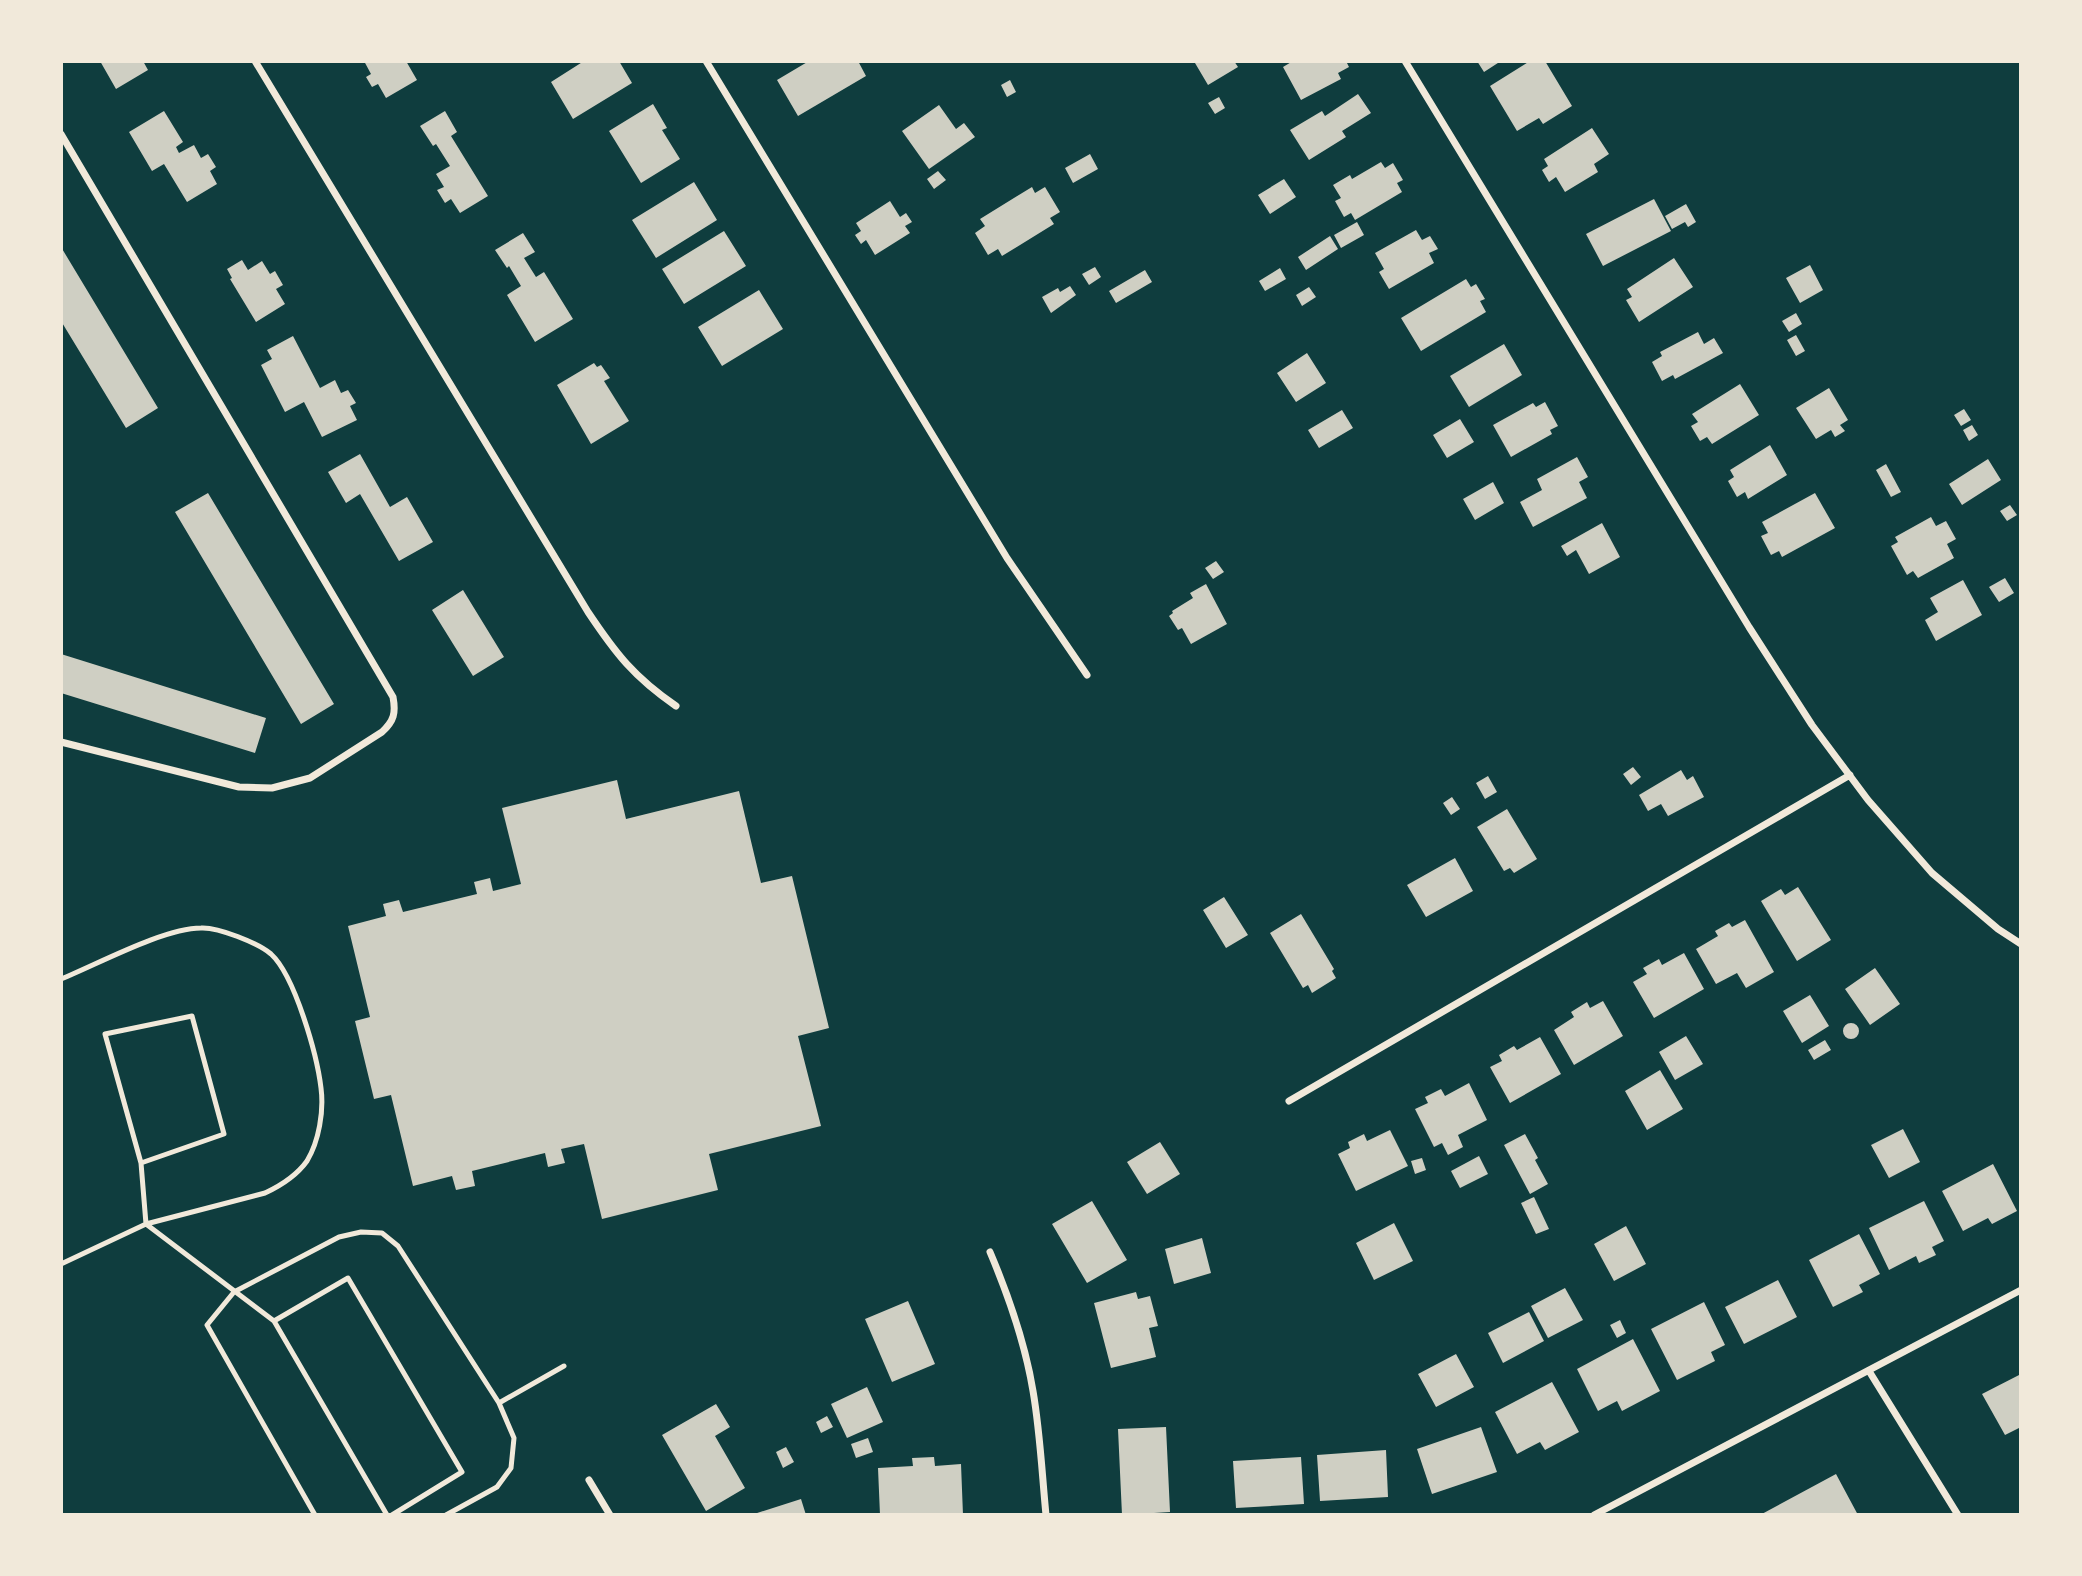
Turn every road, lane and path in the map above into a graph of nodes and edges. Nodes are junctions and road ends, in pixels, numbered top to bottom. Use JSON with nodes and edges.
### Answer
{"nodes":[{"id":1,"x":255,"y":61,"type":"edge"},
{"id":2,"x":706,"y":61,"type":"edge"},
{"id":3,"x":1405,"y":61,"type":"edge"},
{"id":4,"x":61,"y":134,"type":"edge"},
{"id":5,"x":1087,"y":675,"type":"dead end"},
{"id":6,"x":677,"y":706,"type":"dead end"},
{"id":7,"x":61,"y":742,"type":"edge"},
{"id":8,"x":1850,"y":775,"type":"junction"},
{"id":9,"x":2018,"y":942,"type":"edge"},
{"id":10,"x":61,"y":979,"type":"edge"},
{"id":11,"x":1289,"y":1101,"type":"dead end"},
{"id":12,"x":141,"y":1163,"type":"junction"},
{"id":13,"x":146,"y":1224,"type":"junction"},
{"id":14,"x":990,"y":1252,"type":"dead end"},
{"id":15,"x":61,"y":1264,"type":"edge"},
{"id":16,"x":2021,"y":1290,"type":"edge"},
{"id":17,"x":234,"y":1292,"type":"junction"},
{"id":18,"x":274,"y":1321,"type":"junction"},
{"id":19,"x":564,"y":1366,"type":"dead end"},
{"id":20,"x":1869,"y":1371,"type":"junction"},
{"id":21,"x":499,"y":1403,"type":"junction"},
{"id":22,"x":589,"y":1479,"type":"dead end"},
{"id":23,"x":315,"y":1515,"type":"edge"},
{"id":24,"x":390,"y":1515,"type":"edge"},
{"id":25,"x":446,"y":1515,"type":"edge"},
{"id":26,"x":610,"y":1515,"type":"edge"},
{"id":27,"x":1046,"y":1515,"type":"edge"},
{"id":28,"x":1594,"y":1515,"type":"edge"},
{"id":29,"x":1958,"y":1515,"type":"edge"}],
"edges":[{"from":1,"to":6,"type":"street"},
{"from":2,"to":5,"type":"street"},
{"from":3,"to":8,"type":"street"},
{"from":4,"to":7,"type":"street"},
{"from":8,"to":9,"type":"street"},
{"from":8,"to":11,"type":"street"},
{"from":10,"to":13,"type":"lane"},
{"from":12,"to":12,"type":"lane"},
{"from":12,"to":13,"type":"lane"},
{"from":13,"to":15,"type":"lane"},
{"from":13,"to":17,"type":"lane"},
{"from":14,"to":27,"type":"street"},
{"from":16,"to":20,"type":"street"},
{"from":17,"to":18,"type":"lane"},
{"from":17,"to":21,"type":"lane"},
{"from":17,"to":23,"type":"lane"},
{"from":18,"to":24,"type":"lane"},
{"from":18,"to":24,"type":"lane"},
{"from":19,"to":21,"type":"lane"},
{"from":20,"to":28,"type":"street"},
{"from":20,"to":29,"type":"street"},
{"from":21,"to":25,"type":"lane"},
{"from":22,"to":26,"type":"street"}]}
